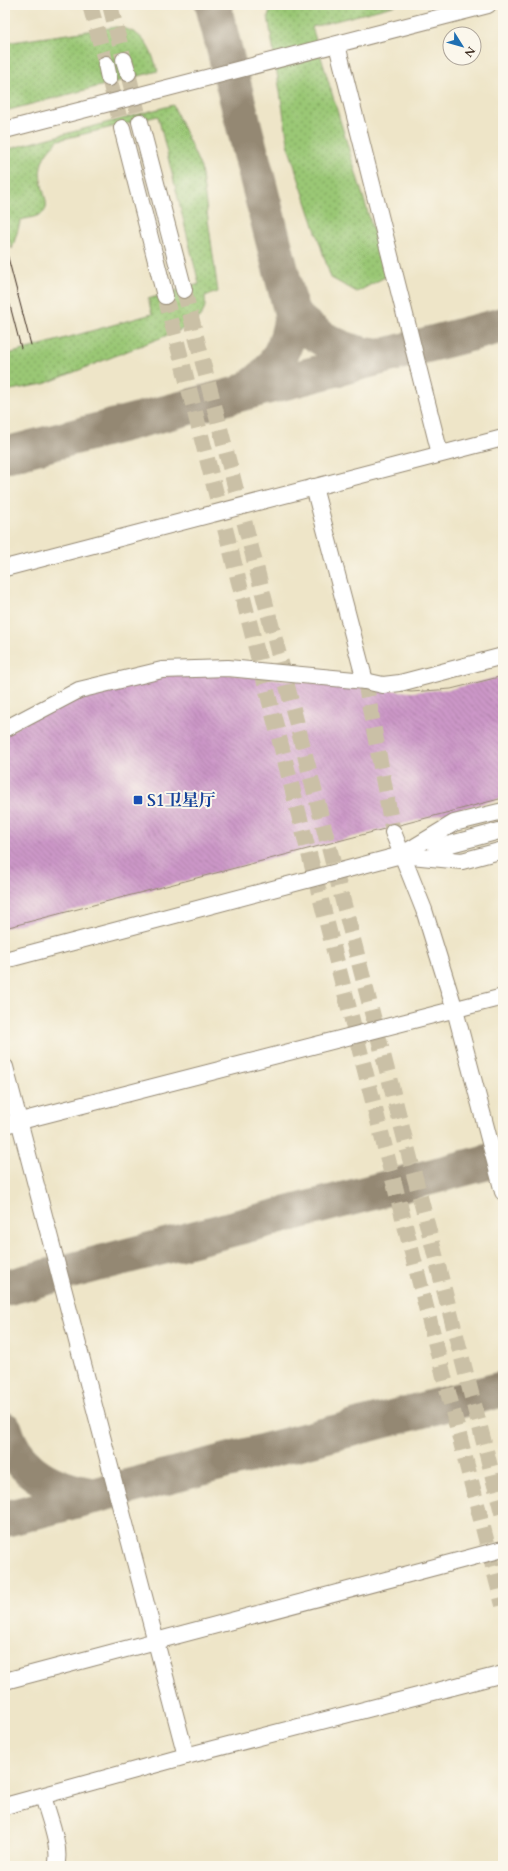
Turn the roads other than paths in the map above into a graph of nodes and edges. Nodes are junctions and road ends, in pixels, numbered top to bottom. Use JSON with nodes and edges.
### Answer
{"nodes":[{"id":1,"x":488,"y":5,"type":"edge"},
{"id":2,"x":337,"y":45,"type":"junction"},
{"id":3,"x":140,"y":122,"type":"tunnel mouth"},
{"id":4,"x":122,"y":128,"type":"tunnel mouth"},
{"id":5,"x":5,"y":130,"type":"edge"},
{"id":6,"x":184,"y":290,"type":"tunnel mouth"},
{"id":7,"x":165,"y":296,"type":"tunnel mouth"},
{"id":8,"x":503,"y":438,"type":"edge"},
{"id":9,"x":440,"y":454,"type":"junction"},
{"id":10,"x":314,"y":487,"type":"junction"},
{"id":11,"x":5,"y":568,"type":"edge"},
{"id":12,"x":503,"y":656,"type":"edge"},
{"id":13,"x":365,"y":681,"type":"junction"},
{"id":14,"x":5,"y":729,"type":"edge"},
{"id":15,"x":503,"y":811,"type":"edge"},
{"id":16,"x":503,"y":830,"type":"edge"},
{"id":17,"x":393,"y":832,"type":"tunnel mouth"},
{"id":18,"x":436,"y":848,"type":"dead end"},
{"id":19,"x":503,"y":850,"type":"edge"},
{"id":20,"x":401,"y":855,"type":"junction"},
{"id":21,"x":5,"y":960,"type":"edge"},
{"id":22,"x":503,"y":997,"type":"edge"},
{"id":23,"x":455,"y":1010,"type":"junction"},
{"id":24,"x":5,"y":1067,"type":"edge"},
{"id":25,"x":13,"y":1123,"type":"edge"},
{"id":26,"x":503,"y":1192,"type":"edge"},
{"id":27,"x":503,"y":1549,"type":"edge"},
{"id":28,"x":156,"y":1641,"type":"junction"},
{"id":29,"x":503,"y":1674,"type":"edge"},
{"id":30,"x":5,"y":1681,"type":"edge"},
{"id":31,"x":186,"y":1756,"type":"junction"},
{"id":32,"x":43,"y":1796,"type":"junction"},
{"id":33,"x":5,"y":1806,"type":"edge"},
{"id":34,"x":56,"y":1866,"type":"edge"}],
"edges":[{"from":1,"to":2,"type":"lane"},
{"from":2,"to":5,"type":"lane"},
{"from":2,"to":9,"type":"lane"},
{"from":3,"to":6,"type":"lane"},
{"from":4,"to":7,"type":"lane"},
{"from":8,"to":9,"type":"lane"},
{"from":9,"to":10,"type":"lane"},
{"from":10,"to":11,"type":"lane"},
{"from":10,"to":13,"type":"lane"},
{"from":12,"to":13,"type":"lane"},
{"from":13,"to":14,"type":"lane"},
{"from":15,"to":20,"type":"lane"},
{"from":16,"to":18,"type":"lane"},
{"from":17,"to":20,"type":"lane"},
{"from":19,"to":20,"type":"lane"},
{"from":20,"to":21,"type":"lane"},
{"from":20,"to":23,"type":"lane"},
{"from":22,"to":23,"type":"lane"},
{"from":23,"to":25,"type":"lane"},
{"from":23,"to":26,"type":"lane"},
{"from":24,"to":25,"type":"lane"},
{"from":25,"to":28,"type":"lane"},
{"from":27,"to":28,"type":"lane"},
{"from":28,"to":30,"type":"lane"},
{"from":28,"to":31,"type":"lane"},
{"from":29,"to":31,"type":"lane"},
{"from":31,"to":32,"type":"lane"},
{"from":32,"to":33,"type":"lane"},
{"from":32,"to":34,"type":"lane"}]}
